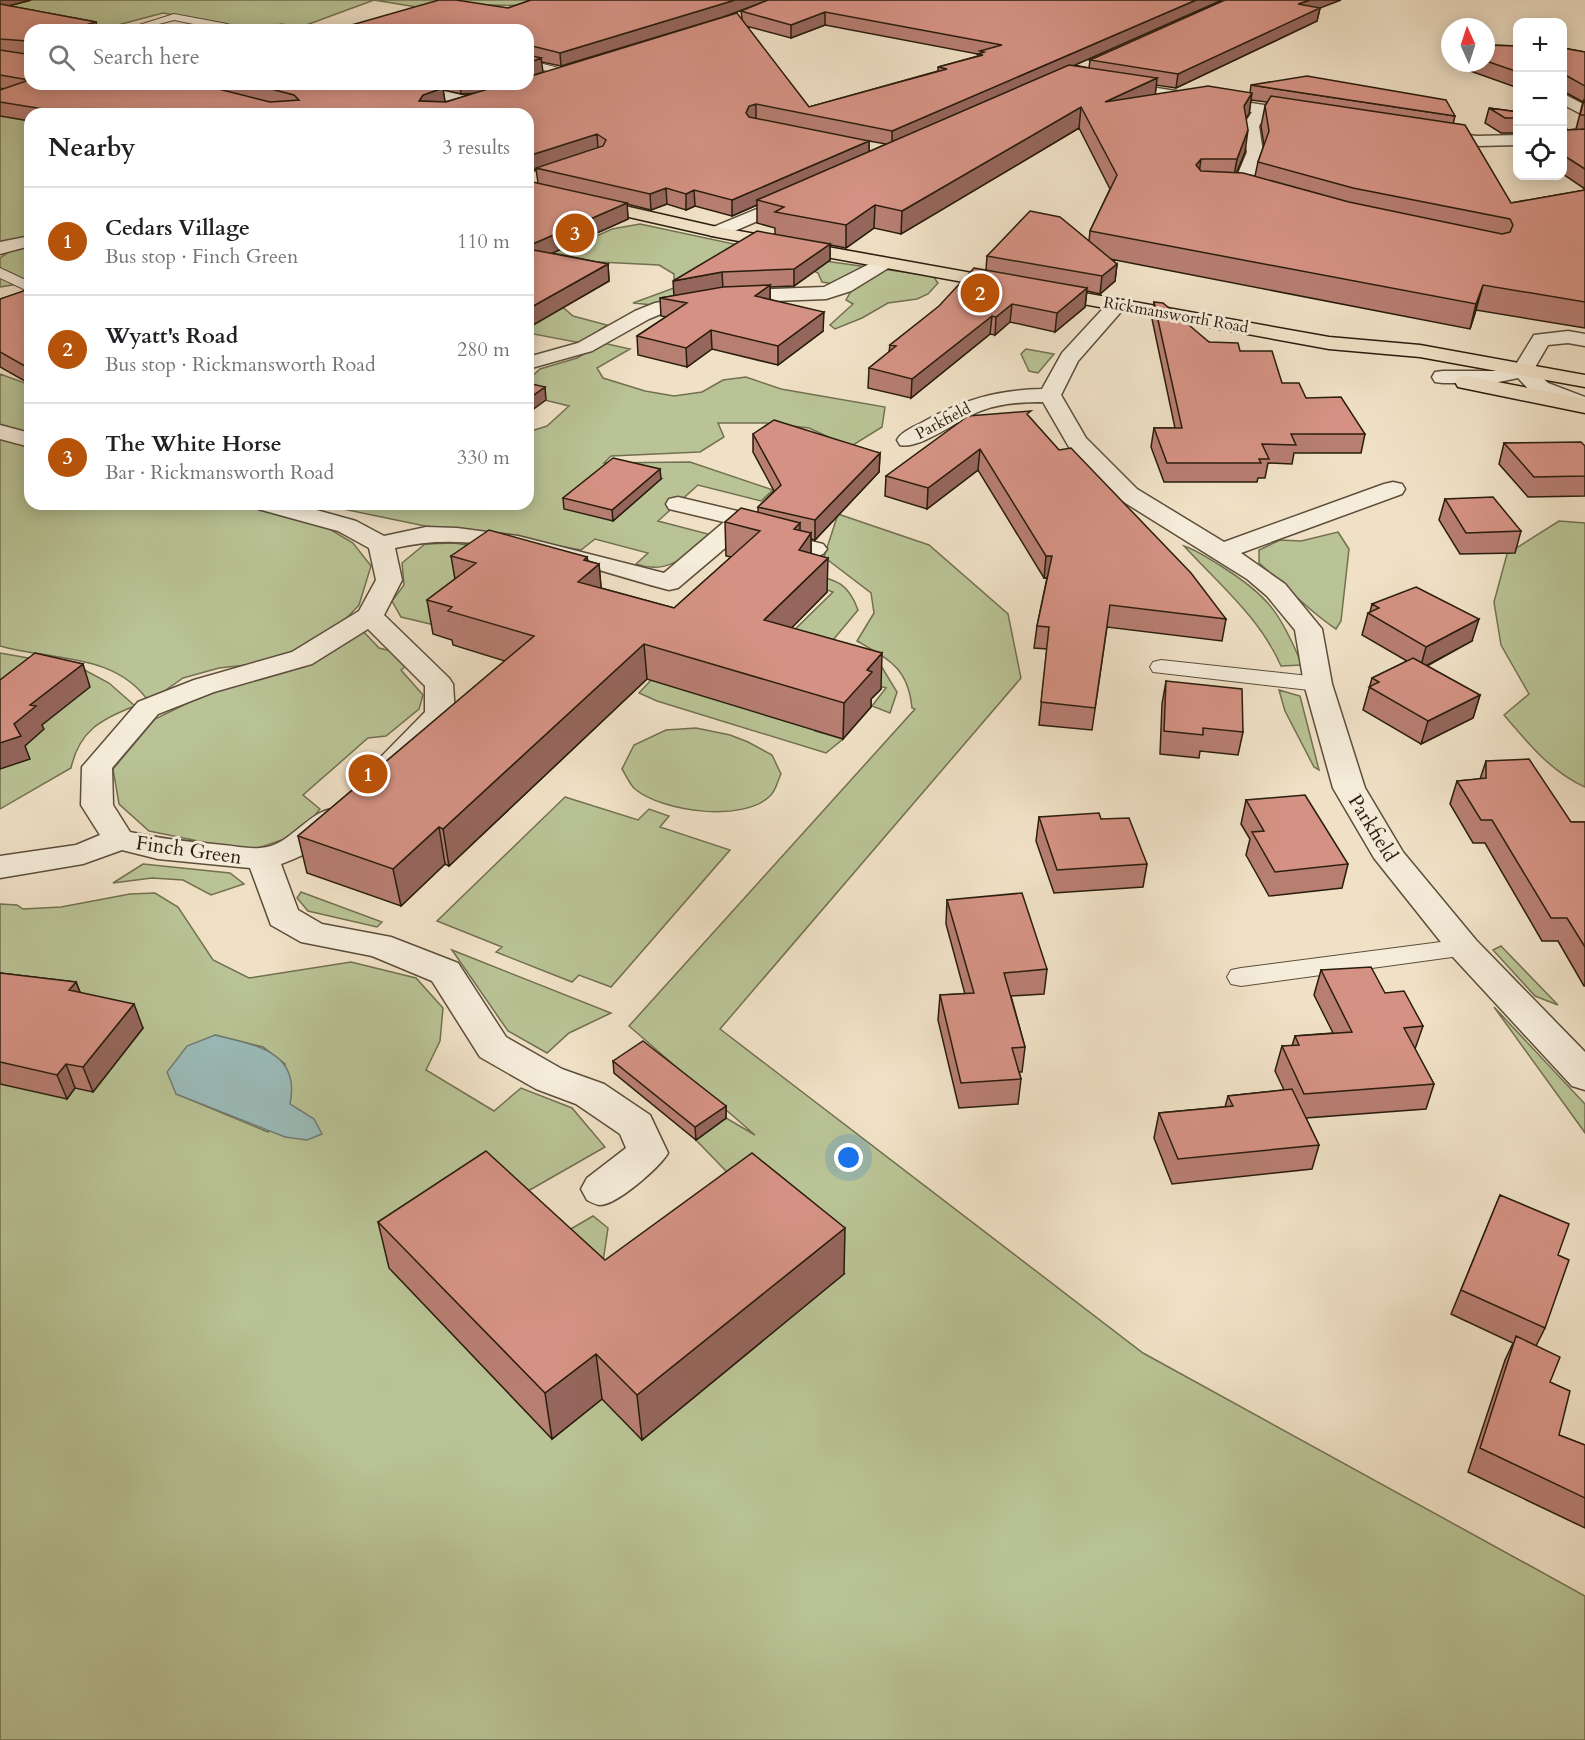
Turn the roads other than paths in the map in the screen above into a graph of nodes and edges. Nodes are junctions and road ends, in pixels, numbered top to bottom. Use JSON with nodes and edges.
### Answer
{"nodes":[{"id":1,"x":148,"y":24,"type":"edge"},
{"id":2,"x":211,"y":24,"type":"edge"},
{"id":3,"x":534,"y":65,"type":"edge"},
{"id":4,"x":584,"y":67,"type":"edge"},
{"id":5,"x":566,"y":73,"type":"junction"},
{"id":6,"x":534,"y":83,"type":"edge"},
{"id":7,"x":1100,"y":83,"type":"edge"},
{"id":8,"x":424,"y":90,"type":"edge"},
{"id":9,"x":1567,"y":100,"type":"edge"},
{"id":10,"x":451,"y":108,"type":"edge"},
{"id":11,"x":1262,"y":109,"type":"junction"},
{"id":12,"x":1585,"y":111,"type":"edge"},
{"id":13,"x":1320,"y":118,"type":"edge"},
{"id":14,"x":1413,"y":133,"type":"edge"},
{"id":15,"x":1513,"y":140,"type":"edge"},
{"id":16,"x":597,"y":156,"type":"edge"},
{"id":17,"x":534,"y":178,"type":"edge"},
{"id":18,"x":1222,"y":187,"type":"edge"},
{"id":19,"x":534,"y":190,"type":"edge"},
{"id":20,"x":811,"y":191,"type":"edge"},
{"id":21,"x":717,"y":232,"type":"junction"},
{"id":22,"x":24,"y":242,"type":"edge"},
{"id":23,"x":0,"y":248,"type":"edge"},
{"id":24,"x":884,"y":263,"type":"junction"},
{"id":25,"x":24,"y":276,"type":"edge"},
{"id":26,"x":6,"y":277,"type":"edge"},
{"id":27,"x":24,"y":285,"type":"edge"},
{"id":28,"x":1117,"y":305,"type":"junction"},
{"id":29,"x":1585,"y":340,"type":"edge"},
{"id":30,"x":1329,"y":343,"type":"junction"},
{"id":31,"x":534,"y":361,"type":"edge"},
{"id":32,"x":1523,"y":370,"type":"junction"},
{"id":33,"x":1443,"y":377,"type":"junction"},
{"id":34,"x":1585,"y":381,"type":"edge"},
{"id":35,"x":1050,"y":395,"type":"junction"},
{"id":36,"x":1585,"y":405,"type":"edge"},
{"id":37,"x":0,"y":432,"type":"edge"},
{"id":38,"x":908,"y":434,"type":"dead end"},
{"id":39,"x":24,"y":438,"type":"edge"},
{"id":40,"x":1393,"y":489,"type":"dead end"},
{"id":41,"x":678,"y":504,"type":"dead end"},
{"id":42,"x":289,"y":510,"type":"edge"},
{"id":43,"x":732,"y":529,"type":"junction"},
{"id":44,"x":381,"y":544,"type":"junction"},
{"id":45,"x":813,"y":549,"type":"edge"},
{"id":46,"x":1223,"y":551,"type":"junction"},
{"id":47,"x":669,"y":582,"type":"junction"},
{"id":48,"x":645,"y":606,"type":"edge"},
{"id":49,"x":370,"y":616,"type":"junction"},
{"id":50,"x":1161,"y":667,"type":"dead end"},
{"id":51,"x":1318,"y":684,"type":"junction"},
{"id":52,"x":118,"y":839,"type":"junction"},
{"id":53,"x":263,"y":859,"type":"junction"},
{"id":54,"x":0,"y":867,"type":"edge"},
{"id":55,"x":1464,"y":948,"type":"junction"},
{"id":56,"x":1241,"y":977,"type":"dead end"},
{"id":57,"x":1585,"y":1076,"type":"edge"},
{"id":58,"x":601,"y":1189,"type":"dead end"}],
"edges":[{"from":1,"to":2,"type":"lane"},
{"from":3,"to":5,"type":"lane"},
{"from":4,"to":5,"type":"street"},
{"from":5,"to":6,"type":"street"},
{"from":7,"to":11,"type":"street"},
{"from":8,"to":10,"type":"street"},
{"from":9,"to":12,"type":"street"},
{"from":11,"to":13,"type":"street"},
{"from":11,"to":18,"type":"street"},
{"from":14,"to":15,"type":"street"},
{"from":16,"to":17,"type":"street"},
{"from":19,"to":21,"type":"main road","name":"Rickmansworth Road"},
{"from":20,"to":21,"type":"street"},
{"from":21,"to":24,"type":"main road","name":"Rickmansworth Road"},
{"from":22,"to":23,"type":"street"},
{"from":24,"to":28,"type":"main road","name":"Rickmansworth Road"},
{"from":24,"to":31,"type":"street"},
{"from":25,"to":26,"type":"lane"},
{"from":26,"to":27,"type":"lane"},
{"from":28,"to":30,"type":"main road","name":"Rickmansworth Road"},
{"from":28,"to":35,"type":"street"},
{"from":29,"to":32,"type":"street"},
{"from":30,"to":32,"type":"main road","name":"Rickmansworth Road"},
{"from":30,"to":33,"type":"main road","name":"Rickmansworth Road"},
{"from":32,"to":33,"type":"street"},
{"from":32,"to":34,"type":"main road","name":"Rickmansworth Road"},
{"from":32,"to":36,"type":"street"},
{"from":33,"to":36,"type":"main road","name":"Rickmansworth Road"},
{"from":35,"to":38,"type":"street","name":"Parkfield"},
{"from":35,"to":46,"type":"street","name":"Parkfield"},
{"from":37,"to":39,"type":"street"},
{"from":40,"to":46,"type":"street"},
{"from":41,"to":43,"type":"street"},
{"from":42,"to":44,"type":"street"},
{"from":43,"to":45,"type":"street"},
{"from":43,"to":47,"type":"street"},
{"from":44,"to":47,"type":"street"},
{"from":44,"to":49,"type":"street"},
{"from":46,"to":51,"type":"street","name":"Parkfield"},
{"from":47,"to":48,"type":"street"},
{"from":49,"to":52,"type":"street","name":"Finch Green"},
{"from":49,"to":53,"type":"street","name":"Finch Green"},
{"from":50,"to":51,"type":"lane"},
{"from":51,"to":55,"type":"street","name":"Parkfield"},
{"from":52,"to":53,"type":"street","name":"Finch Green"},
{"from":52,"to":54,"type":"street"},
{"from":53,"to":58,"type":"street"},
{"from":55,"to":56,"type":"lane"},
{"from":55,"to":57,"type":"street","name":"Parkfield"}]}
